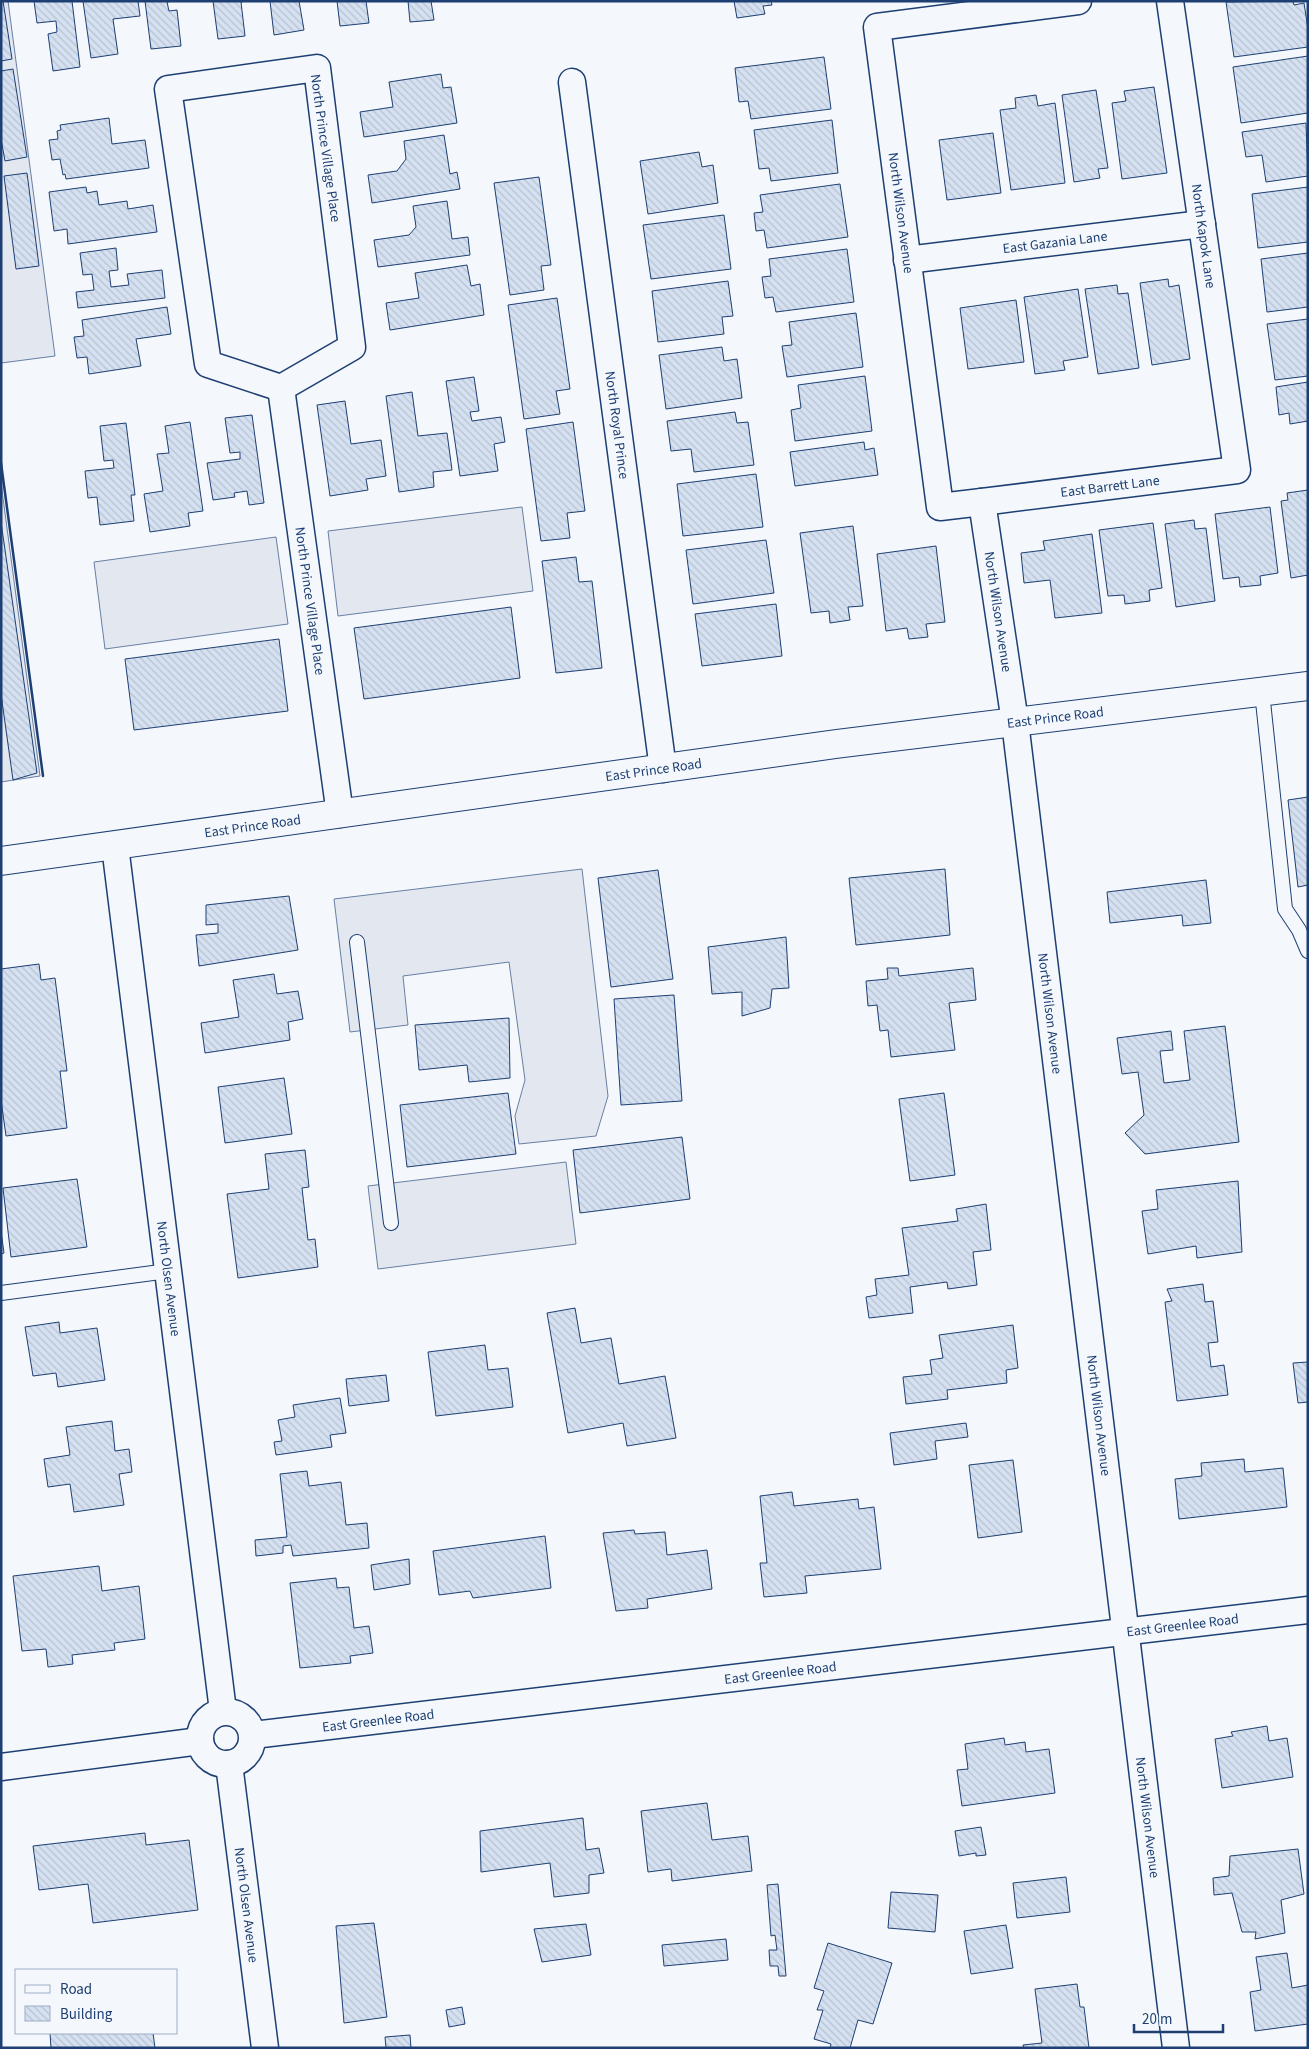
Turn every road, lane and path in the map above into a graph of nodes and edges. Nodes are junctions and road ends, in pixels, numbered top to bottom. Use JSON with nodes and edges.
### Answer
{"nodes":[{"id":1,"x":1078,"y":1,"type":"edge"},
{"id":2,"x":1170,"y":1,"type":"edge"},
{"id":3,"x":572,"y":82,"type":"dead end"},
{"id":4,"x":1202,"y":224,"type":"junction"},
{"id":5,"x":906,"y":260,"type":"junction"},
{"id":6,"x":281,"y":388,"type":"junction"},
{"id":7,"x":1237,"y":470,"type":"joint"},
{"id":8,"x":982,"y":502,"type":"junction"},
{"id":9,"x":1308,"y":686,"type":"edge"},
{"id":10,"x":1262,"y":692,"type":"junction"},
{"id":11,"x":1015,"y":722,"type":"junction"},
{"id":12,"x":663,"y":769,"type":"junction"},
{"id":13,"x":340,"y":814,"type":"junction"},
{"id":14,"x":115,"y":846,"type":"junction"},
{"id":15,"x":1,"y":861,"type":"edge"},
{"id":16,"x":357,"y":942,"type":"dead end"},
{"id":17,"x":1308,"y":951,"type":"edge"},
{"id":18,"x":391,"y":1223,"type":"dead end"},
{"id":19,"x":168,"y":1271,"type":"junction"},
{"id":20,"x":1,"y":1294,"type":"edge"},
{"id":21,"x":1308,"y":1610,"type":"edge"},
{"id":22,"x":1125,"y":1633,"type":"junction"},
{"id":23,"x":223,"y":1711,"type":"junction"},
{"id":24,"x":253,"y":1735,"type":"junction"},
{"id":25,"x":200,"y":1741,"type":"junction"},
{"id":26,"x":229,"y":1764,"type":"junction"},
{"id":27,"x":1,"y":1767,"type":"edge"},
{"id":28,"x":265,"y":2048,"type":"edge"},
{"id":29,"x":1176,"y":2048,"type":"edge"}],
"edges":[{"from":1,"to":5,"type":"street","name":"North Wilson Avenue"},
{"from":2,"to":4,"type":"street","name":"North Kapok Lane"},
{"from":3,"to":12,"type":"street","name":"North Royal Prince"},
{"from":4,"to":5,"type":"street","name":"East Gazania Lane"},
{"from":4,"to":7,"type":"street","name":"North Kapok Lane"},
{"from":5,"to":8,"type":"street","name":"North Wilson Avenue"},
{"from":6,"to":6,"type":"street","name":"North Prince Village Place"},
{"from":6,"to":13,"type":"street","name":"North Prince Village Place"},
{"from":7,"to":8,"type":"street","name":"East Barrett Lane"},
{"from":8,"to":11,"type":"street","name":"North Wilson Avenue"},
{"from":9,"to":10,"type":"main road","name":"East Prince Road"},
{"from":10,"to":11,"type":"main road","name":"East Prince Road"},
{"from":10,"to":17,"type":"lane"},
{"from":11,"to":12,"type":"main road","name":"East Prince Road"},
{"from":11,"to":22,"type":"street","name":"North Wilson Avenue"},
{"from":12,"to":13,"type":"main road","name":"East Prince Road"},
{"from":13,"to":14,"type":"main road","name":"East Prince Road"},
{"from":14,"to":15,"type":"main road","name":"East Prince Road"},
{"from":14,"to":19,"type":"street","name":"North Olsen Avenue"},
{"from":16,"to":18,"type":"lane"},
{"from":19,"to":20,"type":"lane"},
{"from":19,"to":23,"type":"street","name":"North Olsen Avenue"},
{"from":21,"to":22,"type":"street","name":"East Greenlee Road"},
{"from":22,"to":24,"type":"street","name":"East Greenlee Road"},
{"from":22,"to":29,"type":"street","name":"North Wilson Avenue"},
{"from":23,"to":24,"type":"street"},
{"from":23,"to":25,"type":"street"},
{"from":24,"to":26,"type":"street"},
{"from":25,"to":26,"type":"street"},
{"from":25,"to":27,"type":"street"},
{"from":26,"to":28,"type":"street","name":"North Olsen Avenue"}]}
